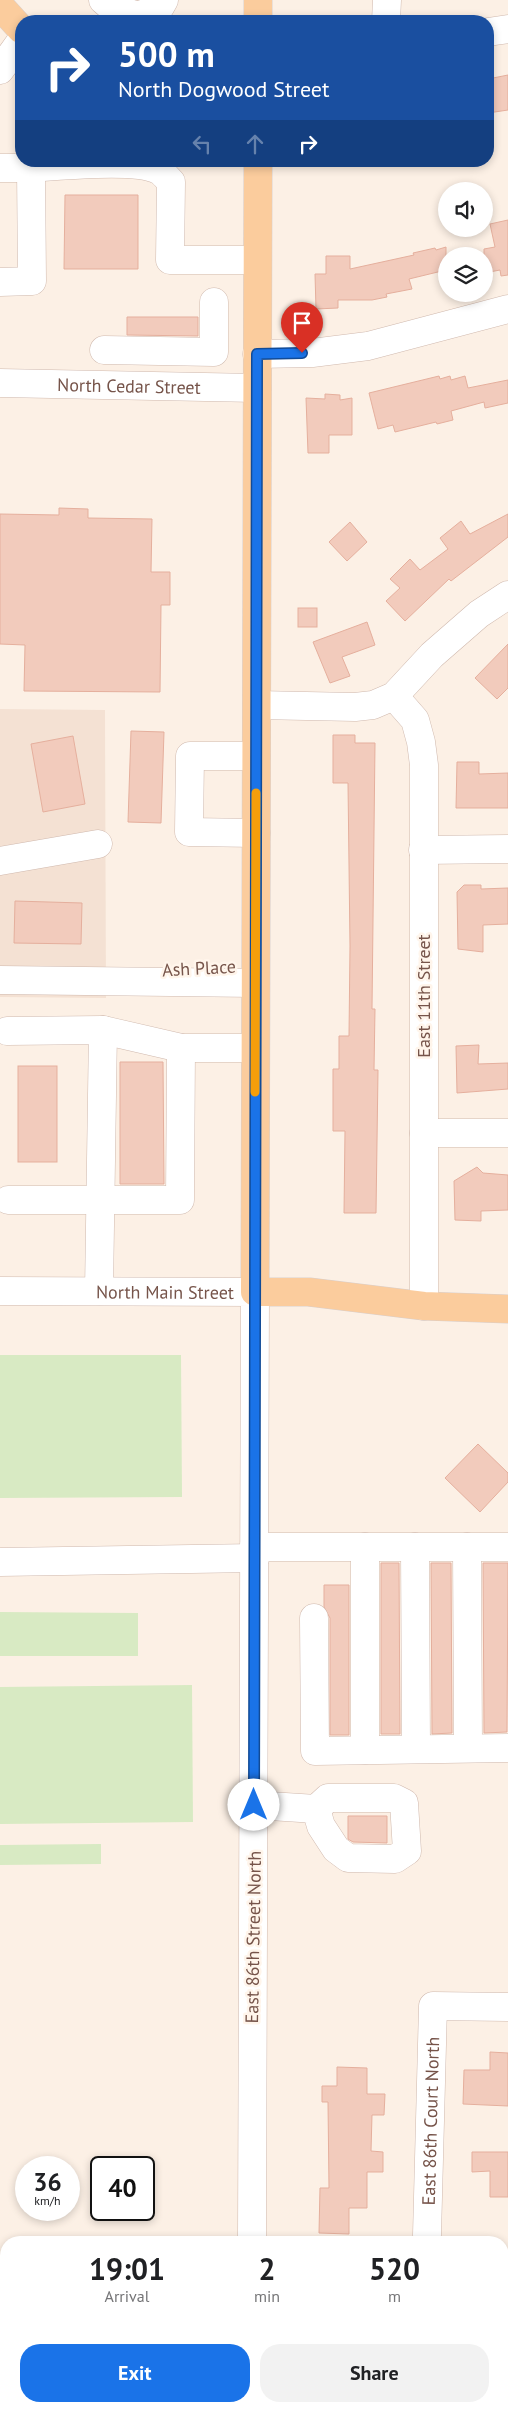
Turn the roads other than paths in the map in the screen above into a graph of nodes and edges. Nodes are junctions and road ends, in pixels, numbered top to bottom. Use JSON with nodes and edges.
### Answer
{"nodes":[{"id":1,"x":103,"y":0,"type":"edge"},
{"id":2,"x":164,"y":0,"type":"edge"},
{"id":3,"x":258,"y":0,"type":"edge"},
{"id":4,"x":387,"y":0,"type":"edge"},
{"id":5,"x":0,"y":6,"type":"edge"},
{"id":6,"x":135,"y":15,"type":"edge"},
{"id":7,"x":140,"y":15,"type":"edge"},
{"id":8,"x":258,"y":15,"type":"edge"},
{"id":9,"x":386,"y":15,"type":"edge"},
{"id":10,"x":15,"y":22,"type":"edge"},
{"id":11,"x":508,"y":29,"type":"edge"},
{"id":12,"x":494,"y":31,"type":"edge"},
{"id":13,"x":15,"y":49,"type":"edge"},
{"id":14,"x":0,"y":70,"type":"edge"},
{"id":15,"x":51,"y":167,"type":"edge"},
{"id":16,"x":144,"y":167,"type":"edge"},
{"id":17,"x":258,"y":167,"type":"edge"},
{"id":18,"x":0,"y":168,"type":"edge"},
{"id":19,"x":30,"y":168,"type":"junction"},
{"id":20,"x":257,"y":260,"type":"junction"},
{"id":21,"x":0,"y":282,"type":"edge"},
{"id":22,"x":214,"y":302,"type":"dead end"},
{"id":23,"x":508,"y":309,"type":"edge"},
{"id":24,"x":104,"y":350,"type":"dead end"},
{"id":25,"x":190,"y":352,"type":"junction"},
{"id":26,"x":257,"y":354,"type":"junction"},
{"id":27,"x":0,"y":383,"type":"edge"},
{"id":28,"x":190,"y":386,"type":"junction"},
{"id":29,"x":257,"y":388,"type":"junction"},
{"id":30,"x":508,"y":595,"type":"edge"},
{"id":31,"x":394,"y":696,"type":"junction"},
{"id":32,"x":257,"y":705,"type":"junction"},
{"id":33,"x":256,"y":756,"type":"junction"},
{"id":34,"x":256,"y":833,"type":"junction"},
{"id":35,"x":98,"y":844,"type":"dead end"},
{"id":36,"x":508,"y":849,"type":"edge"},
{"id":37,"x":422,"y":850,"type":"junction"},
{"id":38,"x":0,"y":862,"type":"edge"},
{"id":39,"x":255,"y":974,"type":"junction"},
{"id":40,"x":0,"y":980,"type":"edge"},
{"id":41,"x":103,"y":1030,"type":"junction"},
{"id":42,"x":7,"y":1031,"type":"dead end"},
{"id":43,"x":180,"y":1048,"type":"junction"},
{"id":44,"x":255,"y":1048,"type":"junction"},
{"id":45,"x":424,"y":1133,"type":"junction"},
{"id":46,"x":508,"y":1133,"type":"edge"},
{"id":47,"x":8,"y":1200,"type":"dead end"},
{"id":48,"x":100,"y":1200,"type":"junction"},
{"id":49,"x":0,"y":1291,"type":"edge"},
{"id":50,"x":99,"y":1291,"type":"junction"},
{"id":51,"x":255,"y":1292,"type":"junction"},
{"id":52,"x":424,"y":1306,"type":"junction"},
{"id":53,"x":508,"y":1309,"type":"edge"},
{"id":54,"x":508,"y":1546,"type":"edge"},
{"id":55,"x":365,"y":1547,"type":"junction"},
{"id":56,"x":415,"y":1547,"type":"junction"},
{"id":57,"x":467,"y":1547,"type":"junction"},
{"id":58,"x":255,"y":1552,"type":"junction"},
{"id":59,"x":0,"y":1562,"type":"edge"},
{"id":60,"x":314,"y":1618,"type":"dead end"},
{"id":61,"x":468,"y":1748,"type":"junction"},
{"id":62,"x":508,"y":1748,"type":"edge"},
{"id":63,"x":416,"y":1749,"type":"junction"},
{"id":64,"x":365,"y":1750,"type":"junction"},
{"id":65,"x":254,"y":1805,"type":"junction"},
{"id":66,"x":316,"y":1808,"type":"dead end"},
{"id":67,"x":508,"y":2007,"type":"edge"},
{"id":68,"x":427,"y":2235,"type":"dead end"},
{"id":69,"x":252,"y":2236,"type":"edge"}],
"edges":[{"from":1,"to":6,"type":"street"},
{"from":2,"to":7,"type":"street"},
{"from":3,"to":8,"type":"main road"},
{"from":4,"to":9,"type":"street"},
{"from":5,"to":10,"type":"main road"},
{"from":11,"to":12,"type":"street"},
{"from":13,"to":14,"type":"street"},
{"from":15,"to":19,"type":"street"},
{"from":16,"to":20,"type":"street"},
{"from":17,"to":20,"type":"main road","name":"East 86th Street North"},
{"from":18,"to":19,"type":"street"},
{"from":19,"to":21,"type":"street"},
{"from":20,"to":26,"type":"main road","name":"East 86th Street North"},
{"from":22,"to":25,"type":"street"},
{"from":23,"to":26,"type":"street"},
{"from":24,"to":25,"type":"street"},
{"from":25,"to":28,"type":"street"},
{"from":26,"to":29,"type":"main road","name":"East 86th Street North"},
{"from":27,"to":28,"type":"street","name":"North Cedar Street"},
{"from":28,"to":29,"type":"street","name":"North Cedar Street"},
{"from":29,"to":32,"type":"main road","name":"East 86th Street North"},
{"from":30,"to":31,"type":"street"},
{"from":31,"to":32,"type":"street"},
{"from":31,"to":37,"type":"street","name":"East 11th Street"},
{"from":32,"to":33,"type":"main road","name":"East 86th Street North"},
{"from":33,"to":34,"type":"main road","name":"East 86th Street North"},
{"from":33,"to":34,"type":"street"},
{"from":34,"to":39,"type":"main road","name":"East 86th Street North"},
{"from":35,"to":38,"type":"street"},
{"from":36,"to":37,"type":"street"},
{"from":37,"to":45,"type":"street","name":"East 11th Street"},
{"from":39,"to":40,"type":"street","name":"Ash Place"},
{"from":39,"to":44,"type":"main road","name":"East 86th Street North"},
{"from":41,"to":42,"type":"street"},
{"from":41,"to":43,"type":"street"},
{"from":41,"to":48,"type":"street"},
{"from":43,"to":44,"type":"street"},
{"from":43,"to":48,"type":"street"},
{"from":44,"to":51,"type":"main road","name":"East 86th Street North"},
{"from":45,"to":46,"type":"street"},
{"from":45,"to":52,"type":"street","name":"East 11th Street"},
{"from":47,"to":48,"type":"street"},
{"from":48,"to":50,"type":"street"},
{"from":49,"to":50,"type":"street","name":"North Main Street"},
{"from":50,"to":51,"type":"street","name":"North Main Street"},
{"from":51,"to":52,"type":"main road","name":"North Main Street"},
{"from":51,"to":58,"type":"street","name":"East 86th Street North"},
{"from":52,"to":53,"type":"main road","name":"North Main Street"},
{"from":54,"to":57,"type":"street"},
{"from":55,"to":56,"type":"street"},
{"from":55,"to":58,"type":"street"},
{"from":55,"to":64,"type":"street"},
{"from":56,"to":57,"type":"street"},
{"from":56,"to":63,"type":"street"},
{"from":57,"to":61,"type":"street"},
{"from":58,"to":59,"type":"street"},
{"from":58,"to":65,"type":"street","name":"East 86th Street North"},
{"from":60,"to":64,"type":"street"},
{"from":61,"to":62,"type":"street"},
{"from":61,"to":63,"type":"street"},
{"from":63,"to":64,"type":"street"},
{"from":65,"to":66,"type":"street"},
{"from":65,"to":69,"type":"street","name":"East 86th Street North"},
{"from":67,"to":68,"type":"street","name":"East 86th Court North"}]}
